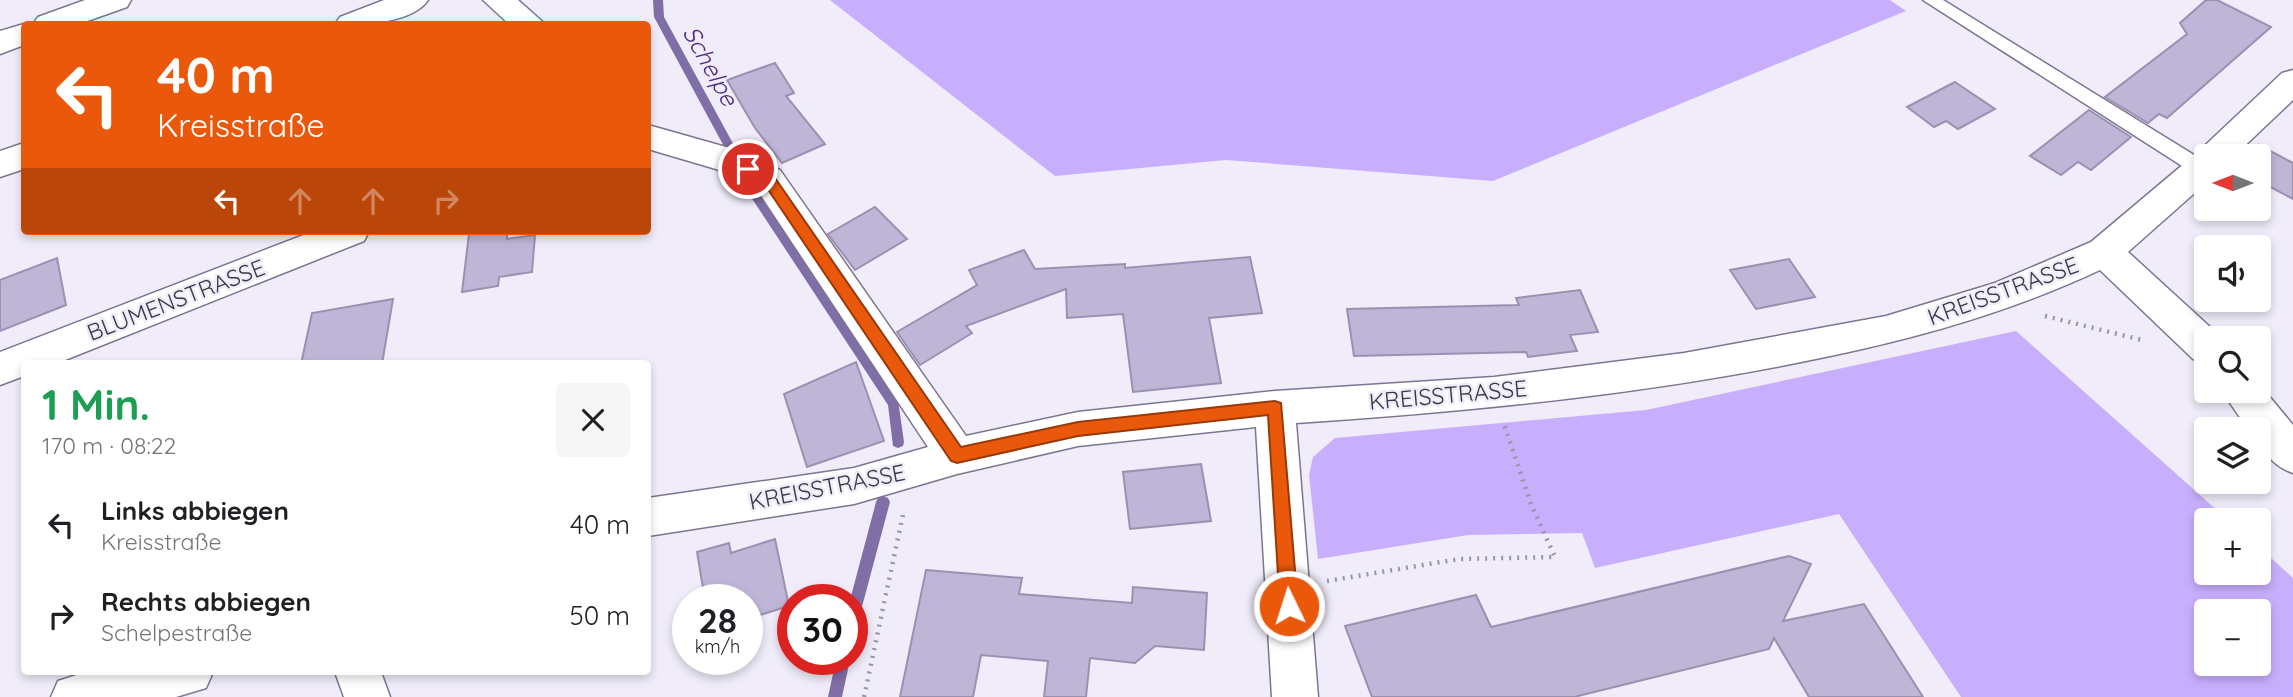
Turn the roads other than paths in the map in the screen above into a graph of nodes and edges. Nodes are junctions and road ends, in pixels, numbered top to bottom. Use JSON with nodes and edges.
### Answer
{"nodes":[{"id":1,"x":116,"y":0,"type":"edge"},
{"id":2,"x":413,"y":0,"type":"edge"},
{"id":3,"x":498,"y":0,"type":"edge"},
{"id":4,"x":1931,"y":0,"type":"edge"},
{"id":5,"x":57,"y":21,"type":"edge"},
{"id":6,"x":359,"y":21,"type":"edge"},
{"id":7,"x":526,"y":21,"type":"edge"},
{"id":8,"x":21,"y":35,"type":"edge"},
{"id":9,"x":0,"y":43,"type":"edge"},
{"id":10,"x":2293,"y":80,"type":"edge"},
{"id":11,"x":651,"y":139,"type":"edge"},
{"id":12,"x":2226,"y":144,"type":"edge"},
{"id":13,"x":2194,"y":154,"type":"edge"},
{"id":14,"x":21,"y":156,"type":"edge"},
{"id":15,"x":0,"y":165,"type":"edge"},
{"id":16,"x":2194,"y":173,"type":"edge"},
{"id":17,"x":341,"y":235,"type":"edge"},
{"id":18,"x":2104,"y":252,"type":"junction"},
{"id":19,"x":2194,"y":336,"type":"edge"},
{"id":20,"x":23,"y":360,"type":"edge"},
{"id":21,"x":21,"y":361,"type":"edge"},
{"id":22,"x":0,"y":369,"type":"edge"},
{"id":23,"x":2251,"y":403,"type":"edge"},
{"id":24,"x":1275,"y":408,"type":"junction"},
{"id":25,"x":2293,"y":455,"type":"edge"},
{"id":26,"x":957,"y":456,"type":"junction"},
{"id":27,"x":651,"y":517,"type":"edge"},
{"id":28,"x":176,"y":675,"type":"edge"},
{"id":29,"x":359,"y":675,"type":"edge"},
{"id":30,"x":74,"y":697,"type":"edge"},
{"id":31,"x":367,"y":697,"type":"edge"},
{"id":32,"x":1295,"y":697,"type":"edge"}],
"edges":[{"from":1,"to":5,"type":"street"},
{"from":2,"to":6,"type":"street"},
{"from":3,"to":7,"type":"street"},
{"from":4,"to":13,"type":"lane"},
{"from":8,"to":9,"type":"street"},
{"from":10,"to":12,"type":"street","name":"KREISSTRASSE"},
{"from":11,"to":26,"type":"street"},
{"from":14,"to":15,"type":"street"},
{"from":16,"to":18,"type":"street","name":"KREISSTRASSE"},
{"from":17,"to":20,"type":"street","name":"BLUMENSTRASSE"},
{"from":18,"to":19,"type":"street"},
{"from":18,"to":24,"type":"street","name":"KREISSTRASSE"},
{"from":21,"to":22,"type":"street","name":"BLUMENSTRASSE"},
{"from":23,"to":25,"type":"street"},
{"from":24,"to":26,"type":"street","name":"KREISSTRASSE"},
{"from":24,"to":32,"type":"street"},
{"from":26,"to":27,"type":"street","name":"KREISSTRASSE"},
{"from":28,"to":30,"type":"street"},
{"from":29,"to":31,"type":"street"}]}
